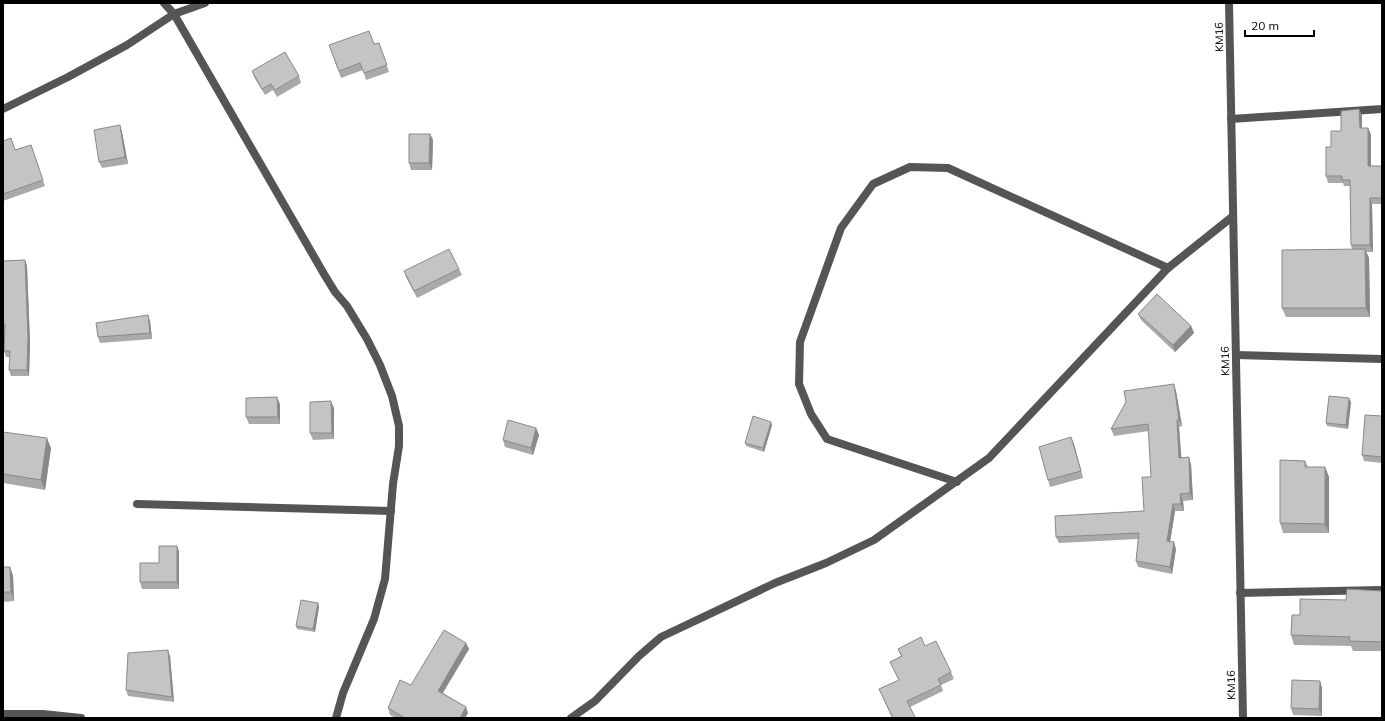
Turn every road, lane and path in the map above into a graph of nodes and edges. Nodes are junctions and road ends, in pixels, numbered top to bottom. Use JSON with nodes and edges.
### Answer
{"nodes":[{"id":1,"x":164,"y":3,"type":"edge"},
{"id":2,"x":205,"y":3,"type":"edge"},
{"id":3,"x":1229,"y":3,"type":"edge"},
{"id":4,"x":174,"y":14,"type":"junction"},
{"id":5,"x":3,"y":109,"type":"edge"},
{"id":6,"x":1382,"y":109,"type":"edge"},
{"id":7,"x":1232,"y":118,"type":"junction"},
{"id":8,"x":1232,"y":217,"type":"junction"},
{"id":9,"x":1168,"y":268,"type":"junction"},
{"id":10,"x":1236,"y":355,"type":"junction"},
{"id":11,"x":1382,"y":360,"type":"edge"},
{"id":12,"x":957,"y":482,"type":"junction"},
{"id":13,"x":137,"y":504,"type":"dead end"},
{"id":14,"x":391,"y":510,"type":"junction"},
{"id":15,"x":1382,"y":590,"type":"edge"},
{"id":16,"x":1240,"y":593,"type":"junction"},
{"id":17,"x":3,"y":714,"type":"edge"},
{"id":18,"x":81,"y":718,"type":"edge"},
{"id":19,"x":336,"y":718,"type":"edge"},
{"id":20,"x":571,"y":718,"type":"edge"},
{"id":21,"x":1243,"y":718,"type":"edge"}],
"edges":[{"from":1,"to":4,"type":"street"},
{"from":2,"to":4,"type":"street"},
{"from":3,"to":7,"type":"street","name":"KM16"},
{"from":4,"to":5,"type":"street"},
{"from":4,"to":14,"type":"street"},
{"from":6,"to":7,"type":"street"},
{"from":7,"to":8,"type":"street","name":"KM16"},
{"from":8,"to":9,"type":"street"},
{"from":8,"to":10,"type":"street","name":"KM16"},
{"from":9,"to":12,"type":"street"},
{"from":9,"to":12,"type":"street"},
{"from":10,"to":11,"type":"street"},
{"from":10,"to":16,"type":"street","name":"KM16"},
{"from":12,"to":20,"type":"street"},
{"from":13,"to":14,"type":"street"},
{"from":14,"to":19,"type":"street"},
{"from":15,"to":16,"type":"street"},
{"from":16,"to":21,"type":"street","name":"KM16"},
{"from":17,"to":18,"type":"street"}]}
